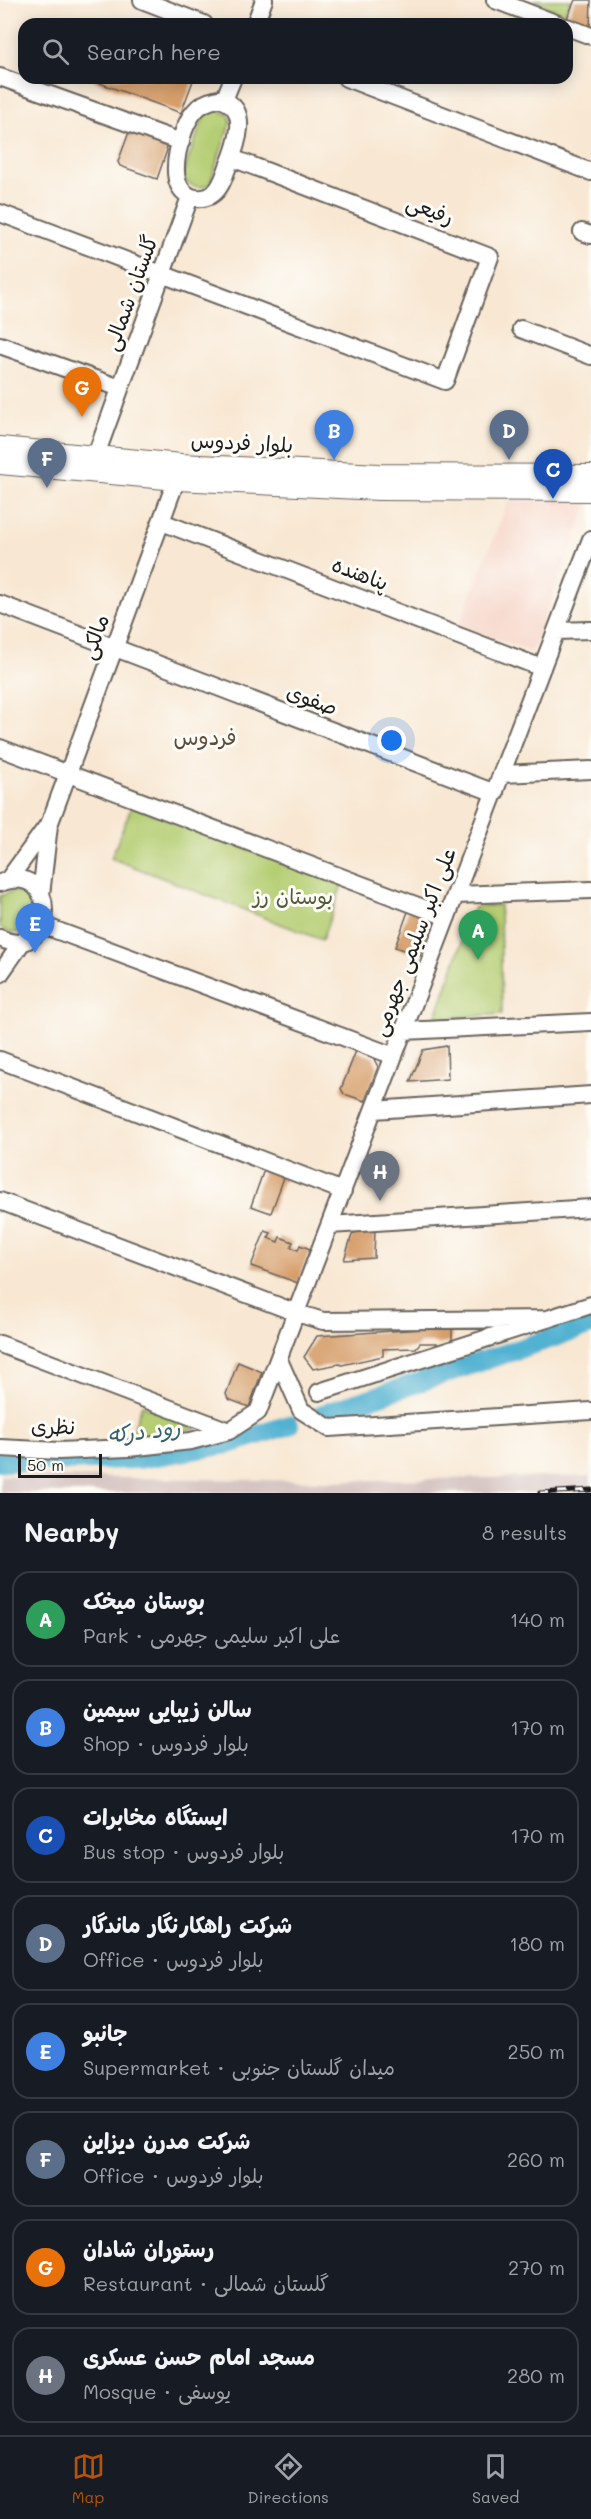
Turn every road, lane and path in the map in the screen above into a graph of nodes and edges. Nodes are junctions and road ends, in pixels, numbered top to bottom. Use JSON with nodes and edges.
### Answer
{"nodes":[{"id":1,"x":142,"y":0,"type":"edge"},
{"id":2,"x":264,"y":0,"type":"edge"},
{"id":3,"x":495,"y":0,"type":"edge"},
{"id":4,"x":188,"y":18,"type":"edge"},
{"id":5,"x":257,"y":18,"type":"edge"},
{"id":6,"x":542,"y":18,"type":"edge"},
{"id":7,"x":573,"y":29,"type":"edge"},
{"id":8,"x":591,"y":36,"type":"edge"},
{"id":9,"x":0,"y":77,"type":"edge"},
{"id":10,"x":18,"y":83,"type":"edge"},
{"id":11,"x":19,"y":84,"type":"edge"},
{"id":12,"x":231,"y":84,"type":"edge"},
{"id":13,"x":362,"y":84,"type":"edge"},
{"id":14,"x":224,"y":100,"type":"junction"},
{"id":15,"x":181,"y":142,"type":"junction"},
{"id":16,"x":232,"y":158,"type":"junction"},
{"id":17,"x":591,"y":172,"type":"edge"},
{"id":18,"x":190,"y":197,"type":"junction"},
{"id":19,"x":0,"y":213,"type":"edge"},
{"id":20,"x":163,"y":273,"type":"junction"},
{"id":21,"x":521,"y":330,"type":"dead end"},
{"id":22,"x":0,"y":345,"type":"edge"},
{"id":23,"x":591,"y":356,"type":"edge"},
{"id":24,"x":120,"y":388,"type":"junction"},
{"id":25,"x":0,"y":447,"type":"edge"},
{"id":26,"x":0,"y":464,"type":"edge"},
{"id":27,"x":92,"y":465,"type":"junction"},
{"id":28,"x":179,"y":472,"type":"junction"},
{"id":29,"x":591,"y":475,"type":"edge"},
{"id":30,"x":591,"y":491,"type":"edge"},
{"id":31,"x":162,"y":522,"type":"junction"},
{"id":32,"x":591,"y":539,"type":"edge"},
{"id":33,"x":0,"y":604,"type":"edge"},
{"id":34,"x":591,"y":630,"type":"edge"},
{"id":35,"x":556,"y":632,"type":"junction"},
{"id":36,"x":114,"y":649,"type":"junction"},
{"id":37,"x":542,"y":668,"type":"junction"},
{"id":38,"x":0,"y":748,"type":"edge"},
{"id":39,"x":591,"y":770,"type":"edge"},
{"id":40,"x":68,"y":774,"type":"junction"},
{"id":41,"x":502,"y":774,"type":"junction"},
{"id":42,"x":495,"y":793,"type":"junction"},
{"id":43,"x":49,"y":825,"type":"junction"},
{"id":44,"x":4,"y":882,"type":"edge"},
{"id":45,"x":591,"y":890,"type":"edge"},
{"id":46,"x":41,"y":895,"type":"junction"},
{"id":47,"x":456,"y":895,"type":"junction"},
{"id":48,"x":447,"y":917,"type":"junction"},
{"id":49,"x":42,"y":925,"type":"junction"},
{"id":50,"x":0,"y":938,"type":"edge"},
{"id":51,"x":23,"y":941,"type":"junction"},
{"id":52,"x":0,"y":974,"type":"edge"},
{"id":53,"x":591,"y":1022,"type":"edge"},
{"id":54,"x":404,"y":1031,"type":"junction"},
{"id":55,"x":394,"y":1056,"type":"junction"},
{"id":56,"x":0,"y":1060,"type":"edge"},
{"id":57,"x":591,"y":1095,"type":"edge"},
{"id":58,"x":374,"y":1110,"type":"junction"},
{"id":59,"x":343,"y":1191,"type":"junction"},
{"id":60,"x":0,"y":1201,"type":"edge"},
{"id":61,"x":591,"y":1208,"type":"edge"},
{"id":62,"x":330,"y":1225,"type":"junction"},
{"id":63,"x":591,"y":1305,"type":"edge"},
{"id":64,"x":297,"y":1313,"type":"junction"},
{"id":65,"x":548,"y":1318,"type":"junction"},
{"id":66,"x":0,"y":1344,"type":"edge"},
{"id":67,"x":279,"y":1360,"type":"junction"},
{"id":68,"x":319,"y":1392,"type":"dead end"},
{"id":69,"x":591,"y":1411,"type":"edge"},
{"id":70,"x":229,"y":1431,"type":"junction"},
{"id":71,"x":0,"y":1448,"type":"edge"}],
"edges":[{"from":1,"to":4,"type":"street"},
{"from":2,"to":5,"type":"street"},
{"from":3,"to":6,"type":"street"},
{"from":7,"to":8,"type":"street"},
{"from":9,"to":10,"type":"street"},
{"from":11,"to":15,"type":"street"},
{"from":12,"to":14,"type":"street"},
{"from":13,"to":17,"type":"street"},
{"from":14,"to":15,"type":"street"},
{"from":14,"to":16,"type":"street"},
{"from":15,"to":18,"type":"street"},
{"from":16,"to":18,"type":"street"},
{"from":16,"to":20,"type":"street","name":"رفیعی"},
{"from":18,"to":20,"type":"street","name":"گلستان شمالی"},
{"from":19,"to":20,"type":"street"},
{"from":20,"to":24,"type":"street","name":"گلستان شمالی"},
{"from":21,"to":23,"type":"street"},
{"from":22,"to":24,"type":"street"},
{"from":24,"to":27,"type":"street","name":"گلستان شمالی"},
{"from":25,"to":27,"type":"main road","name":"بلوار فردوس"},
{"from":26,"to":27,"type":"main road","name":"بلوار فردوس"},
{"from":27,"to":28,"type":"main road","name":"بلوار فردوس"},
{"from":28,"to":29,"type":"main road","name":"بلوار فردوس"},
{"from":28,"to":30,"type":"main road","name":"بلوار فردوس"},
{"from":28,"to":31,"type":"street","name":"مالکی"},
{"from":31,"to":36,"type":"street","name":"مالکی"},
{"from":31,"to":37,"type":"street","name":"پناهنده"},
{"from":32,"to":35,"type":"street","name":"علی اکبر سلیمی جهرمی"},
{"from":33,"to":36,"type":"street","name":"صفوی"},
{"from":34,"to":35,"type":"street"},
{"from":35,"to":37,"type":"street","name":"علی اکبر سلیمی جهرمی"},
{"from":36,"to":40,"type":"street","name":"مالکی"},
{"from":36,"to":42,"type":"street","name":"صفوی"},
{"from":37,"to":41,"type":"street","name":"علی اکبر سلیمی جهرمی"},
{"from":38,"to":40,"type":"street"},
{"from":39,"to":41,"type":"street"},
{"from":40,"to":43,"type":"street","name":"مالکی"},
{"from":40,"to":48,"type":"street"},
{"from":41,"to":42,"type":"street","name":"علی اکبر سلیمی جهرمی"},
{"from":42,"to":47,"type":"street","name":"علی اکبر سلیمی جهرمی"},
{"from":43,"to":44,"type":"street","name":"مالکی"},
{"from":43,"to":46,"type":"street","name":"مالکی"},
{"from":44,"to":46,"type":"street"},
{"from":45,"to":47,"type":"street"},
{"from":46,"to":49,"type":"street","name":"مالکی"},
{"from":47,"to":48,"type":"street","name":"علی اکبر سلیمی جهرمی"},
{"from":48,"to":54,"type":"street","name":"علی اکبر سلیمی جهرمی"},
{"from":49,"to":51,"type":"street"},
{"from":49,"to":55,"type":"street"},
{"from":50,"to":51,"type":"street"},
{"from":51,"to":52,"type":"street"},
{"from":53,"to":54,"type":"street"},
{"from":54,"to":55,"type":"street","name":"علی اکبر سلیمی جهرمی"},
{"from":55,"to":58,"type":"street","name":"علی اکبر سلیمی جهرمی"},
{"from":56,"to":59,"type":"street"},
{"from":57,"to":58,"type":"street"},
{"from":58,"to":59,"type":"street","name":"علی اکبر سلیمی جهرمی"},
{"from":59,"to":62,"type":"street","name":"علی اکبر سلیمی جهرمی"},
{"from":60,"to":64,"type":"street"},
{"from":61,"to":62,"type":"street"},
{"from":62,"to":64,"type":"street","name":"علی اکبر سلیمی جهرمی"},
{"from":63,"to":65,"type":"street"},
{"from":64,"to":65,"type":"street"},
{"from":64,"to":67,"type":"street","name":"علی اکبر سلیمی جهرمی"},
{"from":65,"to":68,"type":"street"},
{"from":66,"to":70,"type":"street"},
{"from":67,"to":69,"type":"street"},
{"from":67,"to":70,"type":"street","name":"نظری"},
{"from":70,"to":71,"type":"street","name":"نظری"}]}
